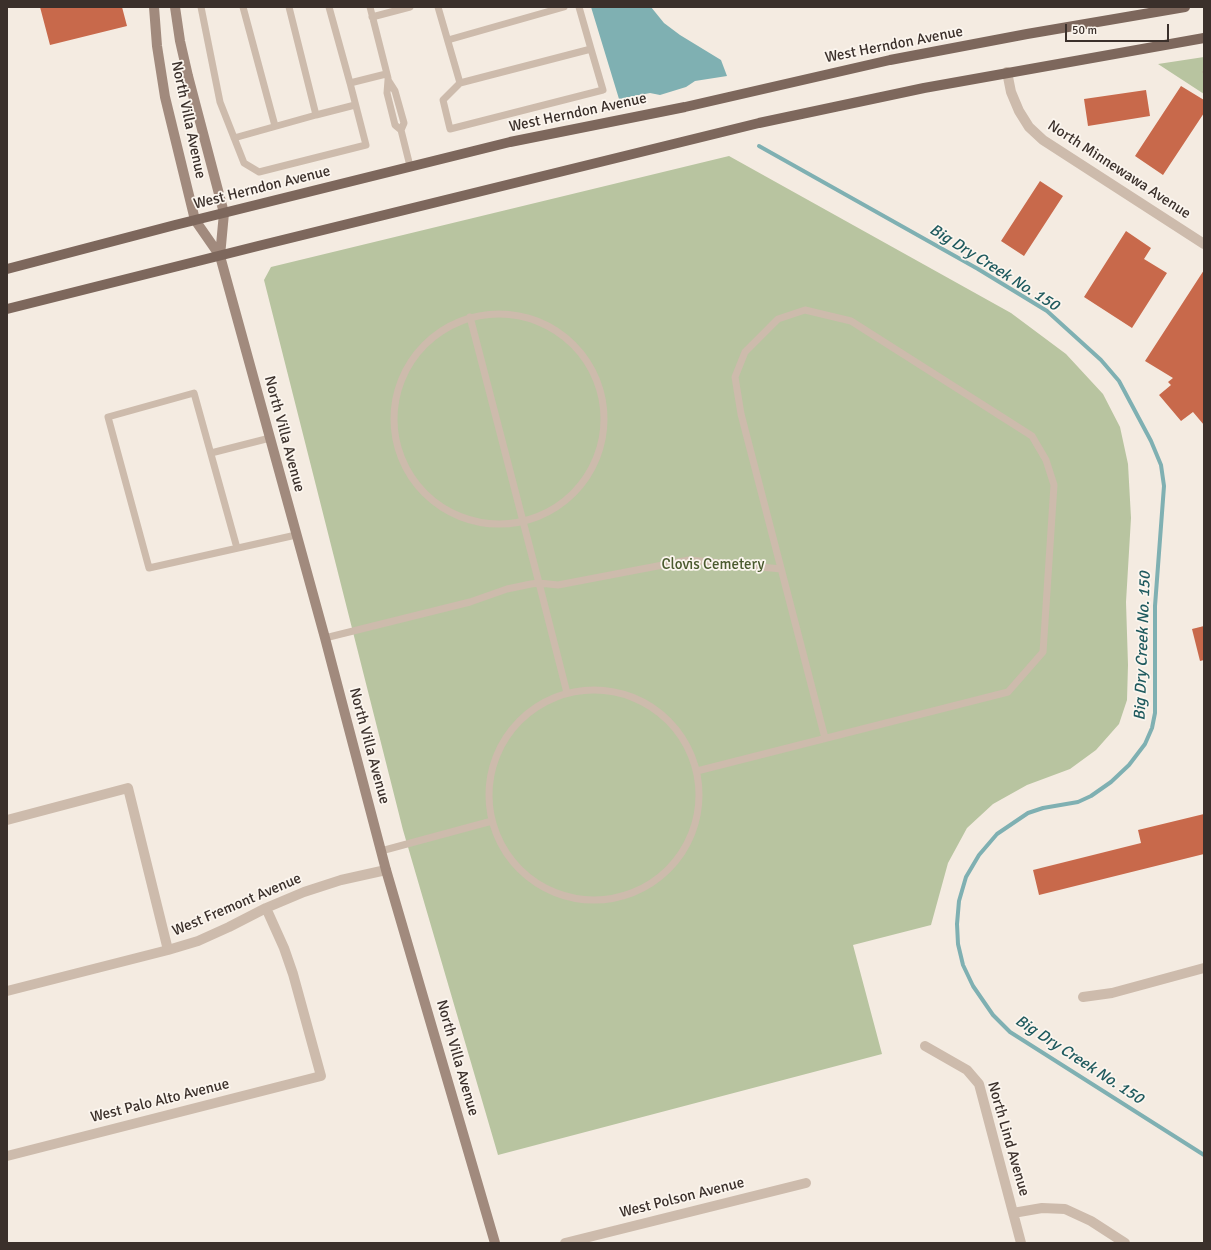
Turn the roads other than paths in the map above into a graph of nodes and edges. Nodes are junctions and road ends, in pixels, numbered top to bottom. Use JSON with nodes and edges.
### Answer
{"nodes":[{"id":1,"x":154,"y":7,"type":"edge"},
{"id":2,"x":175,"y":7,"type":"edge"},
{"id":3,"x":201,"y":7,"type":"edge"},
{"id":4,"x":243,"y":7,"type":"edge"},
{"id":5,"x":289,"y":7,"type":"edge"},
{"id":6,"x":329,"y":7,"type":"edge"},
{"id":7,"x":370,"y":7,"type":"edge"},
{"id":8,"x":410,"y":7,"type":"edge"},
{"id":9,"x":438,"y":7,"type":"edge"},
{"id":10,"x":564,"y":7,"type":"edge"},
{"id":11,"x":579,"y":7,"type":"edge"},
{"id":12,"x":1185,"y":7,"type":"edge"},
{"id":13,"x":372,"y":17,"type":"junction"},
{"id":14,"x":1204,"y":38,"type":"edge"},
{"id":15,"x":448,"y":40,"type":"junction"},
{"id":16,"x":591,"y":49,"type":"junction"},
{"id":17,"x":1008,"y":72,"type":"junction"},
{"id":18,"x":387,"y":77,"type":"junction"},
{"id":19,"x":350,"y":83,"type":"junction"},
{"id":20,"x":460,"y":84,"type":"junction"},
{"id":21,"x":355,"y":105,"type":"junction"},
{"id":22,"x":316,"y":115,"type":"junction"},
{"id":23,"x":275,"y":126,"type":"junction"},
{"id":24,"x":234,"y":138,"type":"junction"},
{"id":25,"x":410,"y":166,"type":"junction"},
{"id":26,"x":224,"y":213,"type":"junction"},
{"id":27,"x":195,"y":220,"type":"junction"},
{"id":28,"x":1204,"y":244,"type":"edge"},
{"id":29,"x":220,"y":256,"type":"junction"},
{"id":30,"x":7,"y":269,"type":"edge"},
{"id":31,"x":7,"y":309,"type":"edge"},
{"id":32,"x":470,"y":317,"type":"junction"},
{"id":33,"x":270,"y":438,"type":"junction"},
{"id":34,"x":211,"y":453,"type":"junction"},
{"id":35,"x":523,"y":522,"type":"junction"},
{"id":36,"x":296,"y":535,"type":"junction"},
{"id":37,"x":237,"y":548,"type":"junction"},
{"id":38,"x":781,"y":569,"type":"junction"},
{"id":39,"x":539,"y":583,"type":"junction"},
{"id":40,"x":325,"y":638,"type":"junction"},
{"id":41,"x":567,"y":693,"type":"junction"},
{"id":42,"x":825,"y":738,"type":"junction"},
{"id":43,"x":697,"y":771,"type":"junction"},
{"id":44,"x":7,"y":820,"type":"edge"},
{"id":45,"x":492,"y":821,"type":"junction"},
{"id":46,"x":381,"y":850,"type":"junction"},
{"id":47,"x":386,"y":870,"type":"junction"},
{"id":48,"x":266,"y":908,"type":"junction"},
{"id":49,"x":168,"y":950,"type":"junction"},
{"id":50,"x":1204,"y":968,"type":"edge"},
{"id":51,"x":7,"y":991,"type":"edge"},
{"id":52,"x":1083,"y":997,"type":"dead end"},
{"id":53,"x":926,"y":1046,"type":"dead end"},
{"id":54,"x":7,"y":1156,"type":"edge"},
{"id":55,"x":806,"y":1183,"type":"dead end"},
{"id":56,"x":1013,"y":1213,"type":"junction"},
{"id":57,"x":495,"y":1243,"type":"edge"},
{"id":58,"x":565,"y":1243,"type":"edge"},
{"id":59,"x":1021,"y":1243,"type":"edge"},
{"id":60,"x":1125,"y":1243,"type":"edge"}],
"edges":[{"from":1,"to":27,"type":"main road","name":"North Villa Avenue"},
{"from":2,"to":26,"type":"main road","name":"North Villa Avenue"},
{"from":3,"to":24,"type":"lane"},
{"from":4,"to":23,"type":"lane"},
{"from":5,"to":22,"type":"lane"},
{"from":6,"to":19,"type":"lane"},
{"from":7,"to":13,"type":"lane"},
{"from":8,"to":13,"type":"lane"},
{"from":9,"to":15,"type":"lane"},
{"from":10,"to":15,"type":"lane"},
{"from":11,"to":16,"type":"lane"},
{"from":12,"to":25,"type":"main road","name":"West Herndon Avenue"},
{"from":13,"to":18,"type":"lane"},
{"from":14,"to":17,"type":"main road"},
{"from":15,"to":20,"type":"lane"},
{"from":16,"to":20,"type":"lane"},
{"from":16,"to":20,"type":"lane"},
{"from":17,"to":28,"type":"street","name":"North Minnewawa Avenue"},
{"from":17,"to":29,"type":"main road"},
{"from":18,"to":19,"type":"lane"},
{"from":18,"to":25,"type":"lane"},
{"from":19,"to":21,"type":"lane"},
{"from":21,"to":22,"type":"lane"},
{"from":21,"to":24,"type":"lane"},
{"from":22,"to":23,"type":"lane"},
{"from":23,"to":24,"type":"lane"},
{"from":25,"to":26,"type":"main road","name":"West Herndon Avenue"},
{"from":26,"to":27,"type":"main road","name":"West Herndon Avenue"},
{"from":26,"to":29,"type":"main road","name":"North Villa Avenue"},
{"from":27,"to":29,"type":"main road","name":"North Villa Avenue"},
{"from":27,"to":30,"type":"main road","name":"West Herndon Avenue"},
{"from":29,"to":31,"type":"main road"},
{"from":29,"to":33,"type":"main road","name":"North Villa Avenue"},
{"from":32,"to":35,"type":"lane"},
{"from":32,"to":35,"type":"lane"},
{"from":32,"to":35,"type":"lane"},
{"from":33,"to":34,"type":"lane"},
{"from":33,"to":36,"type":"main road","name":"North Villa Avenue"},
{"from":34,"to":37,"type":"lane"},
{"from":34,"to":37,"type":"lane"},
{"from":35,"to":39,"type":"lane"},
{"from":36,"to":37,"type":"lane"},
{"from":36,"to":40,"type":"main road","name":"North Villa Avenue"},
{"from":38,"to":39,"type":"lane"},
{"from":38,"to":42,"type":"lane"},
{"from":38,"to":42,"type":"lane"},
{"from":39,"to":40,"type":"lane"},
{"from":39,"to":41,"type":"lane"},
{"from":40,"to":46,"type":"main road","name":"North Villa Avenue"},
{"from":41,"to":43,"type":"lane"},
{"from":41,"to":45,"type":"lane"},
{"from":42,"to":43,"type":"lane"},
{"from":43,"to":45,"type":"lane"},
{"from":44,"to":49,"type":"street"},
{"from":45,"to":46,"type":"lane"},
{"from":46,"to":47,"type":"main road","name":"North Villa Avenue"},
{"from":47,"to":48,"type":"street","name":"West Fremont Avenue"},
{"from":47,"to":57,"type":"main road","name":"North Villa Avenue"},
{"from":48,"to":49,"type":"street","name":"West Fremont Avenue"},
{"from":48,"to":54,"type":"street","name":"West Palo Alto Avenue"},
{"from":49,"to":51,"type":"street","name":"West Fremont Avenue"},
{"from":50,"to":52,"type":"street"},
{"from":53,"to":56,"type":"street","name":"North Lind Avenue"},
{"from":55,"to":58,"type":"street","name":"West Polson Avenue"},
{"from":56,"to":59,"type":"street","name":"North Lind Avenue"},
{"from":56,"to":60,"type":"street"}]}
